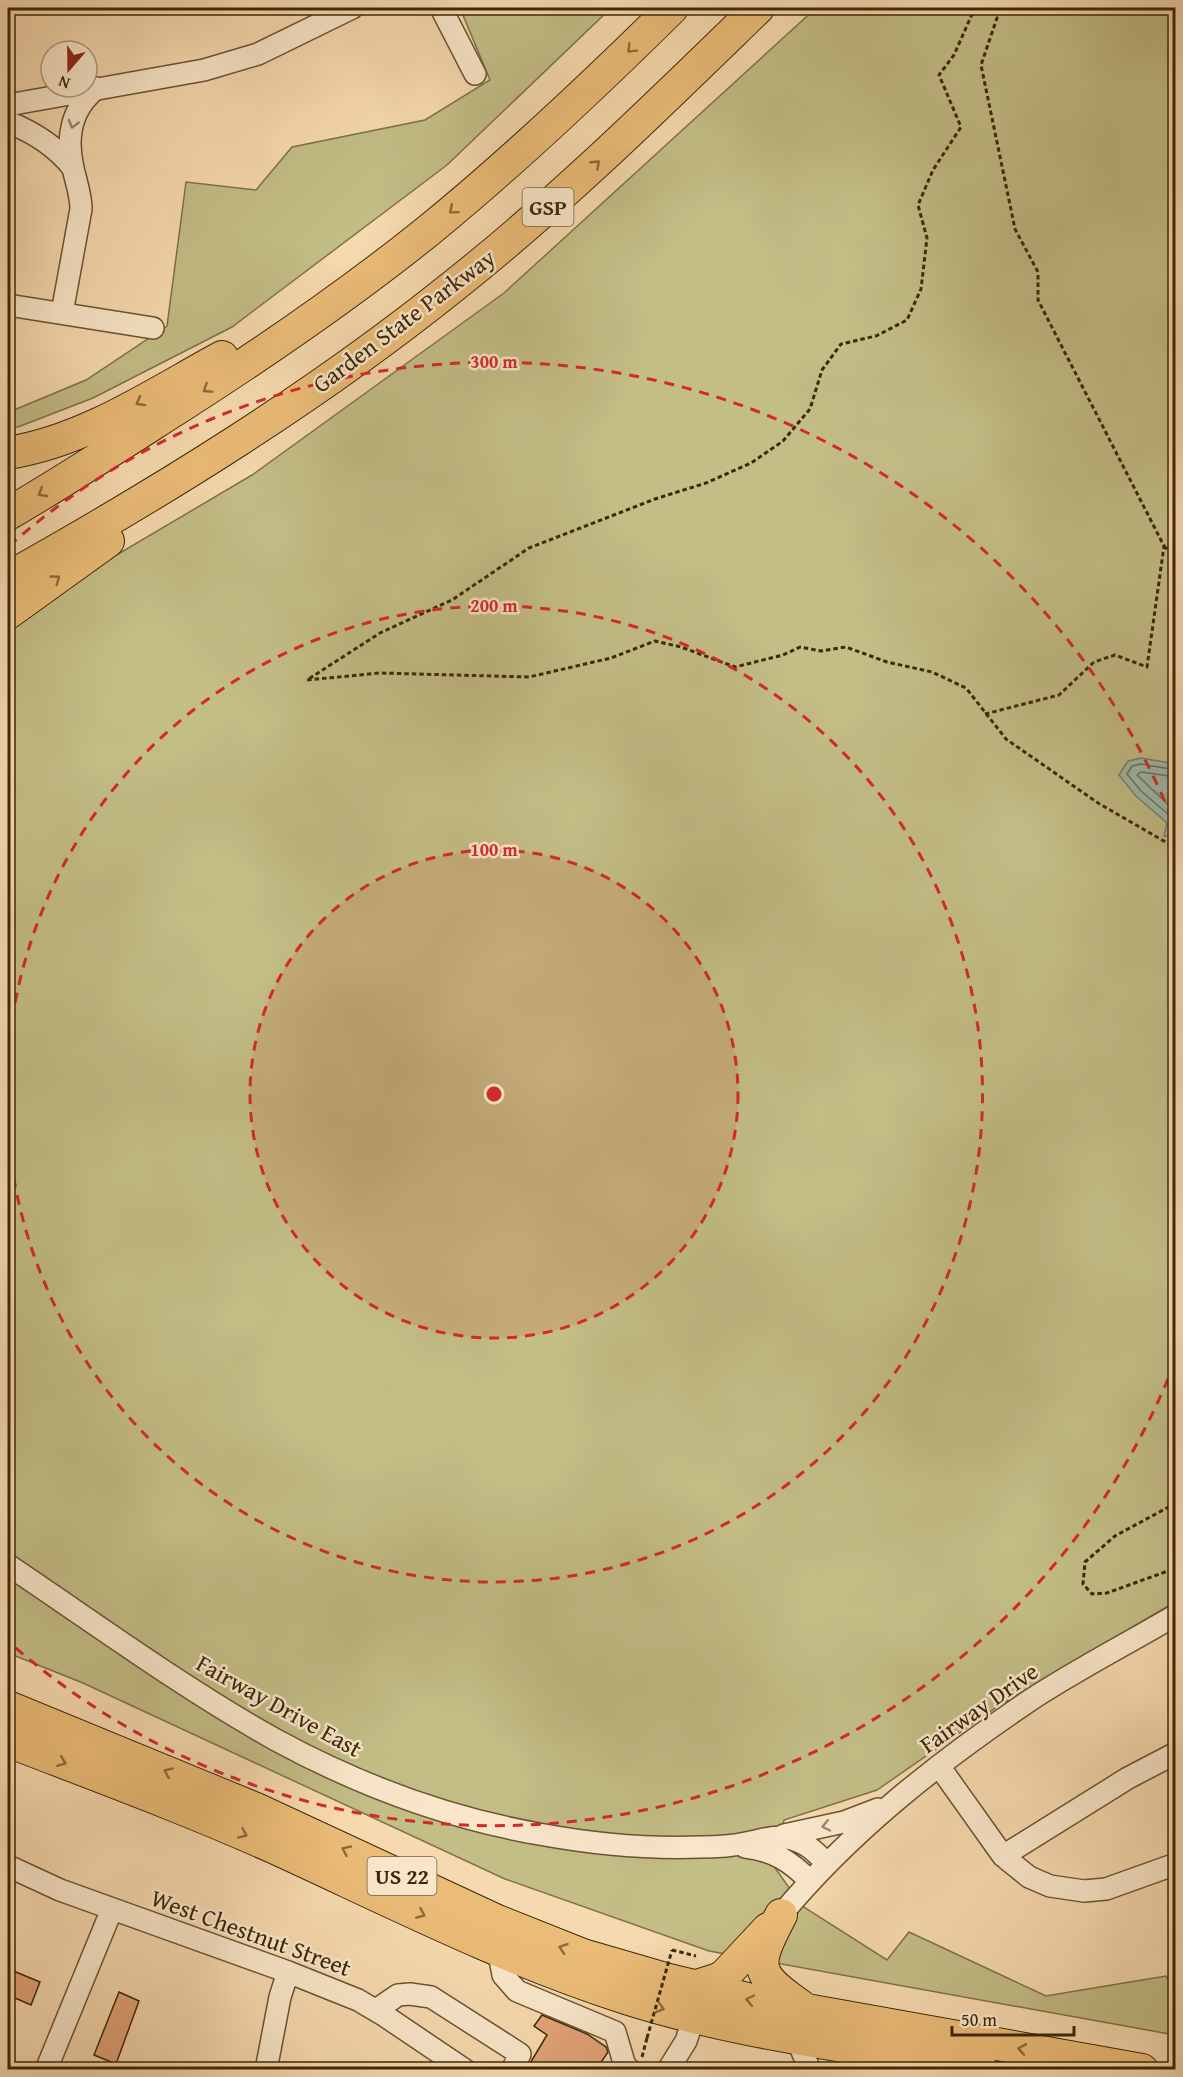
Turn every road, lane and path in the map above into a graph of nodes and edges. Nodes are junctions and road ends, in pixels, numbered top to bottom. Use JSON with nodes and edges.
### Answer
{"nodes":[{"id":1,"x":352,"y":8,"type":"edge"},
{"id":2,"x":441,"y":8,"type":"edge"},
{"id":3,"x":672,"y":8,"type":"edge"},
{"id":4,"x":758,"y":8,"type":"edge"},
{"id":5,"x":987,"y":8,"type":"edge"},
{"id":6,"x":475,"y":74,"type":"dead end"},
{"id":7,"x":99,"y":88,"type":"edge"},
{"id":8,"x":39,"y":99,"type":"edge"},
{"id":9,"x":85,"y":99,"type":"edge"},
{"id":10,"x":8,"y":105,"type":"edge"},
{"id":11,"x":8,"y":122,"type":"edge"},
{"id":12,"x":73,"y":168,"type":"junction"},
{"id":13,"x":375,"y":272,"type":"junction"},
{"id":14,"x":8,"y":305,"type":"edge"},
{"id":15,"x":62,"y":313,"type":"junction"},
{"id":16,"x":153,"y":328,"type":"dead end"},
{"id":17,"x":321,"y":384,"type":"junction"},
{"id":18,"x":8,"y":453,"type":"edge"},
{"id":19,"x":8,"y":514,"type":"edge"},
{"id":20,"x":1164,"y":546,"type":"junction"},
{"id":21,"x":1176,"y":559,"type":"edge"},
{"id":22,"x":8,"y":578,"type":"edge"},
{"id":23,"x":8,"y":613,"type":"edge"},
{"id":24,"x":985,"y":714,"type":"junction"},
{"id":25,"x":1176,"y":848,"type":"edge"},
{"id":26,"x":1176,"y":1503,"type":"edge"},
{"id":27,"x":8,"y":1565,"type":"edge"},
{"id":28,"x":1176,"y":1568,"type":"edge"},
{"id":29,"x":1176,"y":1615,"type":"edge"},
{"id":30,"x":8,"y":1707,"type":"edge"},
{"id":31,"x":8,"y":1741,"type":"edge"},
{"id":32,"x":1176,"y":1753,"type":"edge"},
{"id":33,"x":939,"y":1766,"type":"junction"},
{"id":34,"x":899,"y":1797,"type":"junction"},
{"id":35,"x":771,"y":1837,"type":"junction"},
{"id":36,"x":732,"y":1846,"type":"junction"},
{"id":37,"x":1003,"y":1856,"type":"junction"},
{"id":38,"x":827,"y":1864,"type":"junction"},
{"id":39,"x":1176,"y":1864,"type":"edge"},
{"id":40,"x":8,"y":1866,"type":"edge"},
{"id":41,"x":810,"y":1881,"type":"junction"},
{"id":42,"x":112,"y":1909,"type":"junction"},
{"id":43,"x":781,"y":1915,"type":"junction"},
{"id":44,"x":498,"y":1949,"type":"junction"},
{"id":45,"x":288,"y":1972,"type":"junction"},
{"id":46,"x":695,"y":1986,"type":"junction"},
{"id":47,"x":627,"y":1998,"type":"junction"},
{"id":48,"x":376,"y":2010,"type":"junction"},
{"id":49,"x":802,"y":2024,"type":"junction"},
{"id":50,"x":615,"y":2032,"type":"junction"},
{"id":51,"x":855,"y":2059,"type":"edge"},
{"id":52,"x":444,"y":2063,"type":"edge"},
{"id":53,"x":636,"y":2066,"type":"edge"},
{"id":54,"x":971,"y":2069,"type":"edge"},
{"id":55,"x":46,"y":2070,"type":"edge"},
{"id":56,"x":266,"y":2070,"type":"edge"},
{"id":57,"x":465,"y":2070,"type":"edge"},
{"id":58,"x":512,"y":2070,"type":"edge"},
{"id":59,"x":668,"y":2070,"type":"edge"},
{"id":60,"x":810,"y":2070,"type":"edge"},
{"id":61,"x":1142,"y":2070,"type":"edge"}],
"edges":[{"from":1,"to":7,"type":"street"},
{"from":2,"to":6,"type":"street"},
{"from":3,"to":13,"type":"highway","number":"GSP","one_way":true},
{"from":17,"to":4,"type":"highway","name":"Garden State Parkway","number":"GSP","one_way":true},
{"from":5,"to":20,"type":"path"},
{"from":5,"to":24,"type":"path"},
{"from":8,"to":10,"type":"street"},
{"from":9,"to":12,"type":"street","one_way":true},
{"from":11,"to":12,"type":"street"},
{"from":12,"to":15,"type":"street"},
{"from":13,"to":18,"type":"highway","one_way":true},
{"from":13,"to":19,"type":"highway","number":"GSP","one_way":true},
{"from":14,"to":15,"type":"street"},
{"from":15,"to":16,"type":"street"},
{"from":17,"to":22,"type":"highway","name":"Garden State Parkway","number":"GSP"},
{"from":23,"to":17,"type":"highway","one_way":true},
{"from":20,"to":21,"type":"path"},
{"from":20,"to":24,"type":"path"},
{"from":24,"to":25,"type":"path"},
{"from":26,"to":28,"type":"path"},
{"from":27,"to":36,"type":"street","name":"Fairway Drive East"},
{"from":29,"to":33,"type":"street","name":"Fairway Drive"},
{"from":46,"to":30,"type":"highway","number":"US 22","one_way":true},
{"from":31,"to":44,"type":"highway","number":"US 22","one_way":true},
{"from":32,"to":37,"type":"street"},
{"from":33,"to":34,"type":"street","name":"Fairway Drive"},
{"from":33,"to":37,"type":"street"},
{"from":34,"to":35,"type":"street","one_way":true},
{"from":34,"to":38,"type":"street","name":"Fairway Drive"},
{"from":35,"to":36,"type":"street","name":"Fairway Drive East"},
{"from":35,"to":38,"type":"street","name":"Fairway Drive East"},
{"from":36,"to":41,"type":"street","name":"Fairway Drive East"},
{"from":37,"to":39,"type":"street"},
{"from":38,"to":41,"type":"street","name":"Fairway Drive"},
{"from":40,"to":42,"type":"street","name":"West Chestnut Street"},
{"from":41,"to":43,"type":"street","name":"Fairway Drive"},
{"from":42,"to":45,"type":"street","name":"West Chestnut Street"},
{"from":42,"to":55,"type":"street"},
{"from":43,"to":46,"type":"highway"},
{"from":49,"to":43,"type":"highway","one_way":true},
{"from":44,"to":47,"type":"highway","number":"US 22"},
{"from":44,"to":50,"type":"street"},
{"from":45,"to":48,"type":"street","name":"West Chestnut Street"},
{"from":45,"to":56,"type":"street"},
{"from":47,"to":46,"type":"highway","number":"US 22","one_way":true},
{"from":46,"to":49,"type":"highway","number":"US 22"},
{"from":46,"to":53,"type":"path","bridge":true},
{"from":46,"to":59,"type":"street"},
{"from":47,"to":50,"type":"street"},
{"from":48,"to":52,"type":"street","name":"West Chestnut Street"},
{"from":48,"to":58,"type":"street"},
{"from":49,"to":51,"type":"highway","number":"US 22"},
{"from":49,"to":60,"type":"street"},
{"from":61,"to":49,"type":"highway","number":"US 22","one_way":true},
{"from":50,"to":53,"type":"street"},
{"from":51,"to":54,"type":"highway","number":"US 22"},
{"from":52,"to":57,"type":"street","name":"West Chestnut Street"}]}
